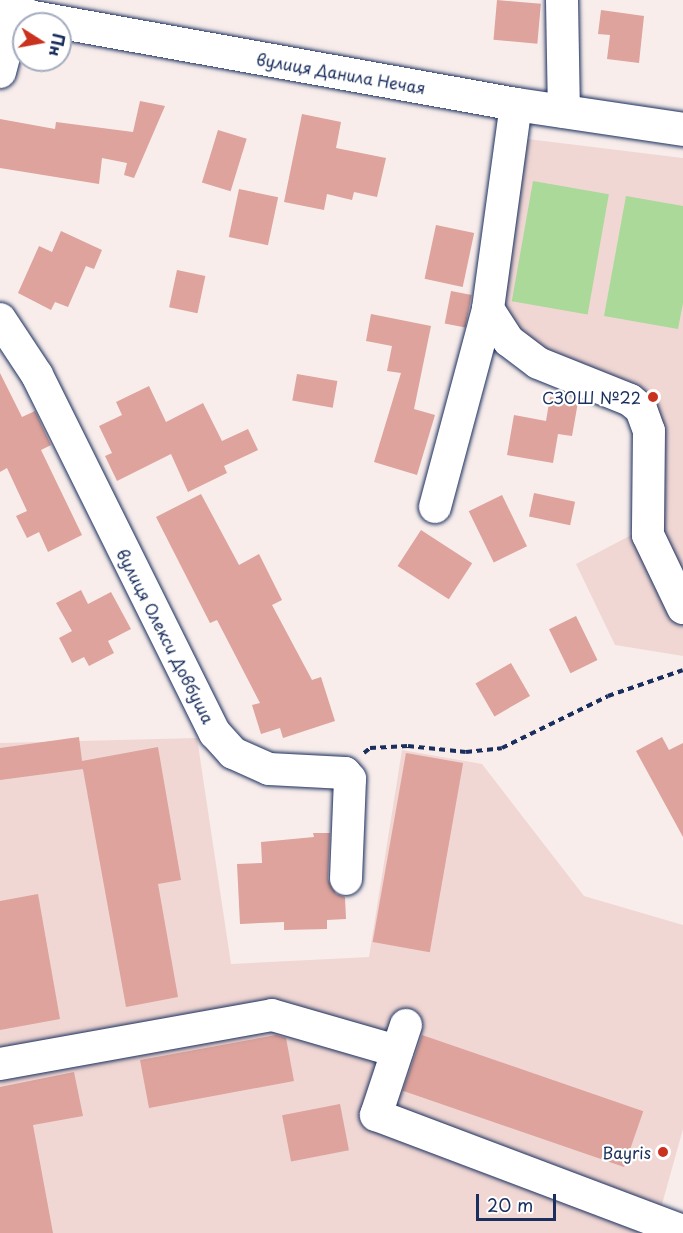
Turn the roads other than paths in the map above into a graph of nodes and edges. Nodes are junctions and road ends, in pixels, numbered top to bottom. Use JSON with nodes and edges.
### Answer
{"nodes":[{"id":1,"x":562,"y":0,"type":"edge"},
{"id":2,"x":12,"y":8,"type":"edge"},
{"id":3,"x":0,"y":72,"type":"edge"},
{"id":4,"x":516,"y":104,"type":"junction"},
{"id":5,"x":564,"y":112,"type":"junction"},
{"id":6,"x":683,"y":129,"type":"edge"},
{"id":7,"x":488,"y":309,"type":"junction"},
{"id":8,"x":0,"y":319,"type":"edge"},
{"id":9,"x":435,"y":507,"type":"dead end"},
{"id":10,"x":683,"y":608,"type":"edge"},
{"id":11,"x":346,"y":879,"type":"dead end"},
{"id":12,"x":0,"y":1064,"type":"edge"},
{"id":13,"x":683,"y":1230,"type":"edge"}],
"edges":[{"from":1,"to":5,"type":"street"},
{"from":2,"to":3,"type":"street"},
{"from":2,"to":4,"type":"main road","name":"вулиця Данила Нечая"},
{"from":4,"to":5,"type":"main road","name":"вулиця Данила Нечая"},
{"from":4,"to":7,"type":"street"},
{"from":5,"to":6,"type":"main road","name":"вулиця Данила Нечая"},
{"from":7,"to":9,"type":"street"},
{"from":7,"to":10,"type":"street"},
{"from":8,"to":11,"type":"street","name":"вулиця Олекси Довбуша"},
{"from":12,"to":13,"type":"street"}]}
